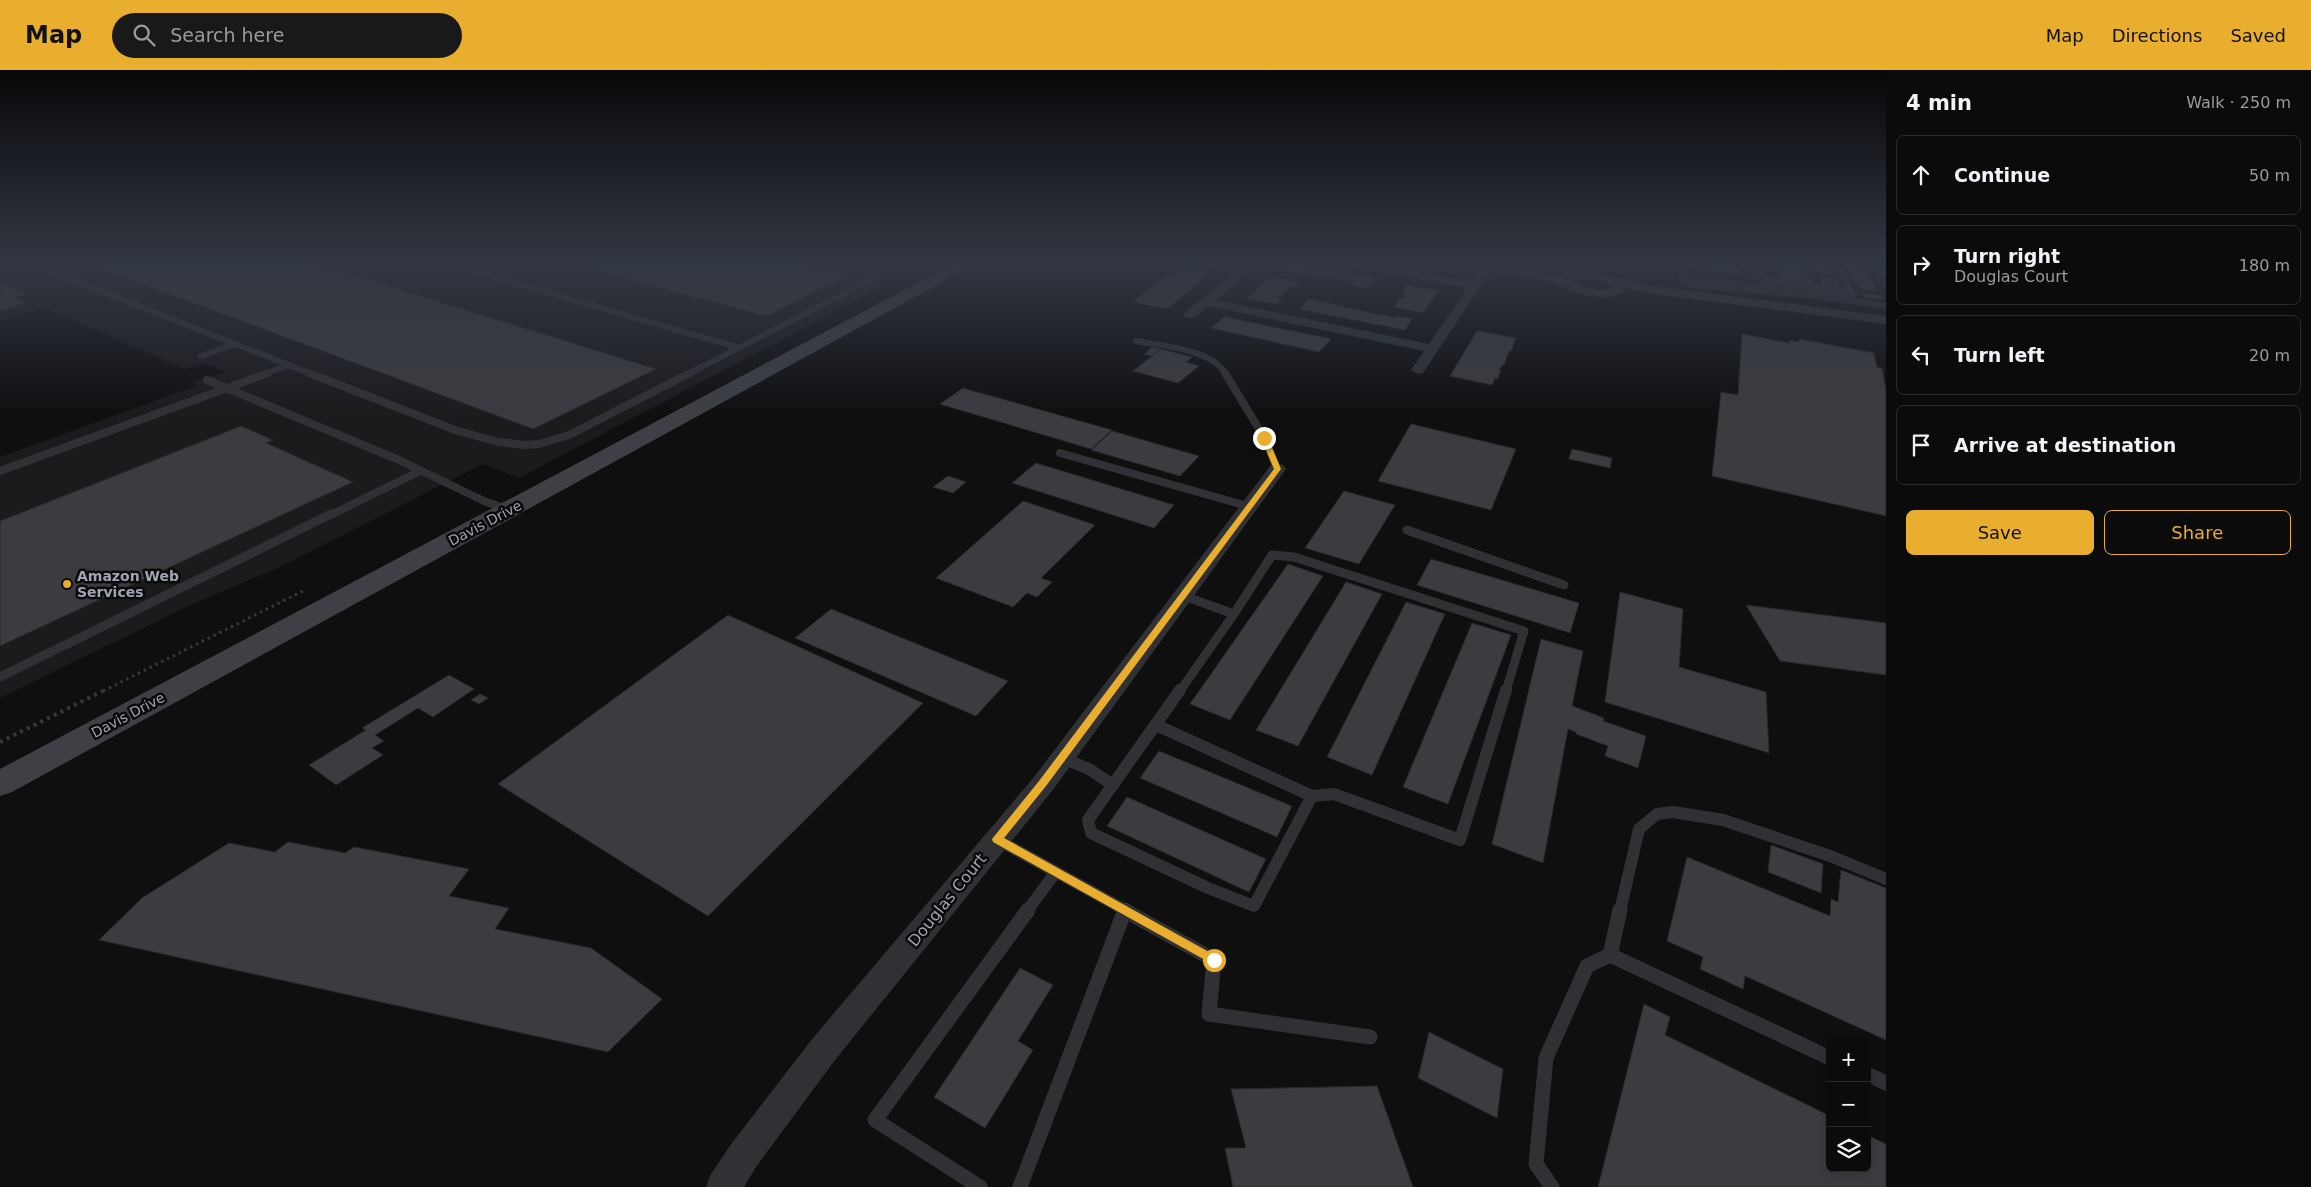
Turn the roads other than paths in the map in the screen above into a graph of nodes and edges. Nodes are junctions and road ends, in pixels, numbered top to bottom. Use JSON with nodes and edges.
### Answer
{"nodes":[{"id":1,"x":157,"y":313,"type":"edge"},
{"id":2,"x":619,"y":313,"type":"edge"},
{"id":3,"x":809,"y":313,"type":"edge"},
{"id":4,"x":872,"y":313,"type":"edge"},
{"id":5,"x":1258,"y":313,"type":"edge"},
{"id":6,"x":1457,"y":313,"type":"edge"},
{"id":7,"x":1830,"y":313,"type":"edge"},
{"id":8,"x":1886,"y":320,"type":"edge"},
{"id":9,"x":1136,"y":340,"type":"dead end"},
{"id":10,"x":236,"y":344,"type":"junction"},
{"id":11,"x":740,"y":348,"type":"junction"},
{"id":12,"x":1432,"y":350,"type":"junction"},
{"id":13,"x":200,"y":356,"type":"dead end"},
{"id":14,"x":289,"y":365,"type":"junction"},
{"id":15,"x":1418,"y":370,"type":"dead end"},
{"id":16,"x":207,"y":380,"type":"dead end"},
{"id":17,"x":227,"y":388,"type":"junction"},
{"id":18,"x":1060,"y":453,"type":"dead end"},
{"id":19,"x":1278,"y":469,"type":"joint"},
{"id":20,"x":0,"y":471,"type":"edge"},
{"id":21,"x":420,"y":471,"type":"junction"},
{"id":22,"x":1251,"y":507,"type":"junction"},
{"id":23,"x":510,"y":510,"type":"junction"},
{"id":24,"x":1407,"y":530,"type":"dead end"},
{"id":25,"x":1564,"y":586,"type":"dead end"},
{"id":26,"x":1184,"y":596,"type":"junction"},
{"id":27,"x":1234,"y":614,"type":"junction"},
{"id":28,"x":0,"y":677,"type":"edge"},
{"id":29,"x":1156,"y":725,"type":"junction"},
{"id":30,"x":1062,"y":758,"type":"junction"},
{"id":31,"x":0,"y":784,"type":"edge"},
{"id":32,"x":1113,"y":785,"type":"junction"},
{"id":33,"x":1312,"y":796,"type":"junction"},
{"id":34,"x":997,"y":839,"type":"junction"},
{"id":35,"x":1056,"y":872,"type":"junction"},
{"id":36,"x":1886,"y":879,"type":"edge"},
{"id":37,"x":1125,"y":910,"type":"junction"},
{"id":38,"x":1610,"y":955,"type":"junction"},
{"id":39,"x":1370,"y":1037,"type":"dead end"},
{"id":40,"x":1826,"y":1056,"type":"edge"},
{"id":41,"x":1871,"y":1076,"type":"edge"},
{"id":42,"x":1886,"y":1082,"type":"edge"},
{"id":43,"x":724,"y":1187,"type":"edge"},
{"id":44,"x":980,"y":1187,"type":"edge"},
{"id":45,"x":1020,"y":1187,"type":"edge"},
{"id":46,"x":1552,"y":1187,"type":"edge"}],
"edges":[{"from":1,"to":10,"type":"lane"},
{"from":2,"to":11,"type":"lane"},
{"from":3,"to":11,"type":"lane"},
{"from":4,"to":23,"type":"street","name":"Davis Drive"},
{"from":5,"to":12,"type":"street"},
{"from":6,"to":12,"type":"street"},
{"from":7,"to":8,"type":"street"},
{"from":9,"to":19,"type":"lane"},
{"from":10,"to":13,"type":"lane"},
{"from":10,"to":14,"type":"lane"},
{"from":11,"to":14,"type":"lane"},
{"from":12,"to":15,"type":"street"},
{"from":14,"to":17,"type":"lane"},
{"from":16,"to":17,"type":"lane"},
{"from":17,"to":20,"type":"lane"},
{"from":17,"to":21,"type":"lane"},
{"from":18,"to":22,"type":"lane"},
{"from":19,"to":22,"type":"street","name":"Douglas Court"},
{"from":21,"to":23,"type":"lane"},
{"from":21,"to":28,"type":"lane"},
{"from":22,"to":26,"type":"street","name":"Douglas Court"},
{"from":23,"to":31,"type":"street","name":"Davis Drive"},
{"from":24,"to":25,"type":"lane"},
{"from":26,"to":27,"type":"lane"},
{"from":26,"to":30,"type":"street","name":"Douglas Court"},
{"from":27,"to":29,"type":"lane"},
{"from":27,"to":33,"type":"lane"},
{"from":29,"to":32,"type":"lane"},
{"from":29,"to":33,"type":"lane"},
{"from":30,"to":32,"type":"lane"},
{"from":30,"to":34,"type":"street","name":"Douglas Court"},
{"from":32,"to":33,"type":"lane"},
{"from":34,"to":35,"type":"lane"},
{"from":34,"to":43,"type":"street","name":"Douglas Court"},
{"from":35,"to":37,"type":"lane"},
{"from":35,"to":44,"type":"lane"},
{"from":36,"to":38,"type":"lane"},
{"from":37,"to":39,"type":"lane"},
{"from":37,"to":45,"type":"lane"},
{"from":38,"to":40,"type":"lane"},
{"from":38,"to":46,"type":"lane"},
{"from":41,"to":42,"type":"lane"}]}
